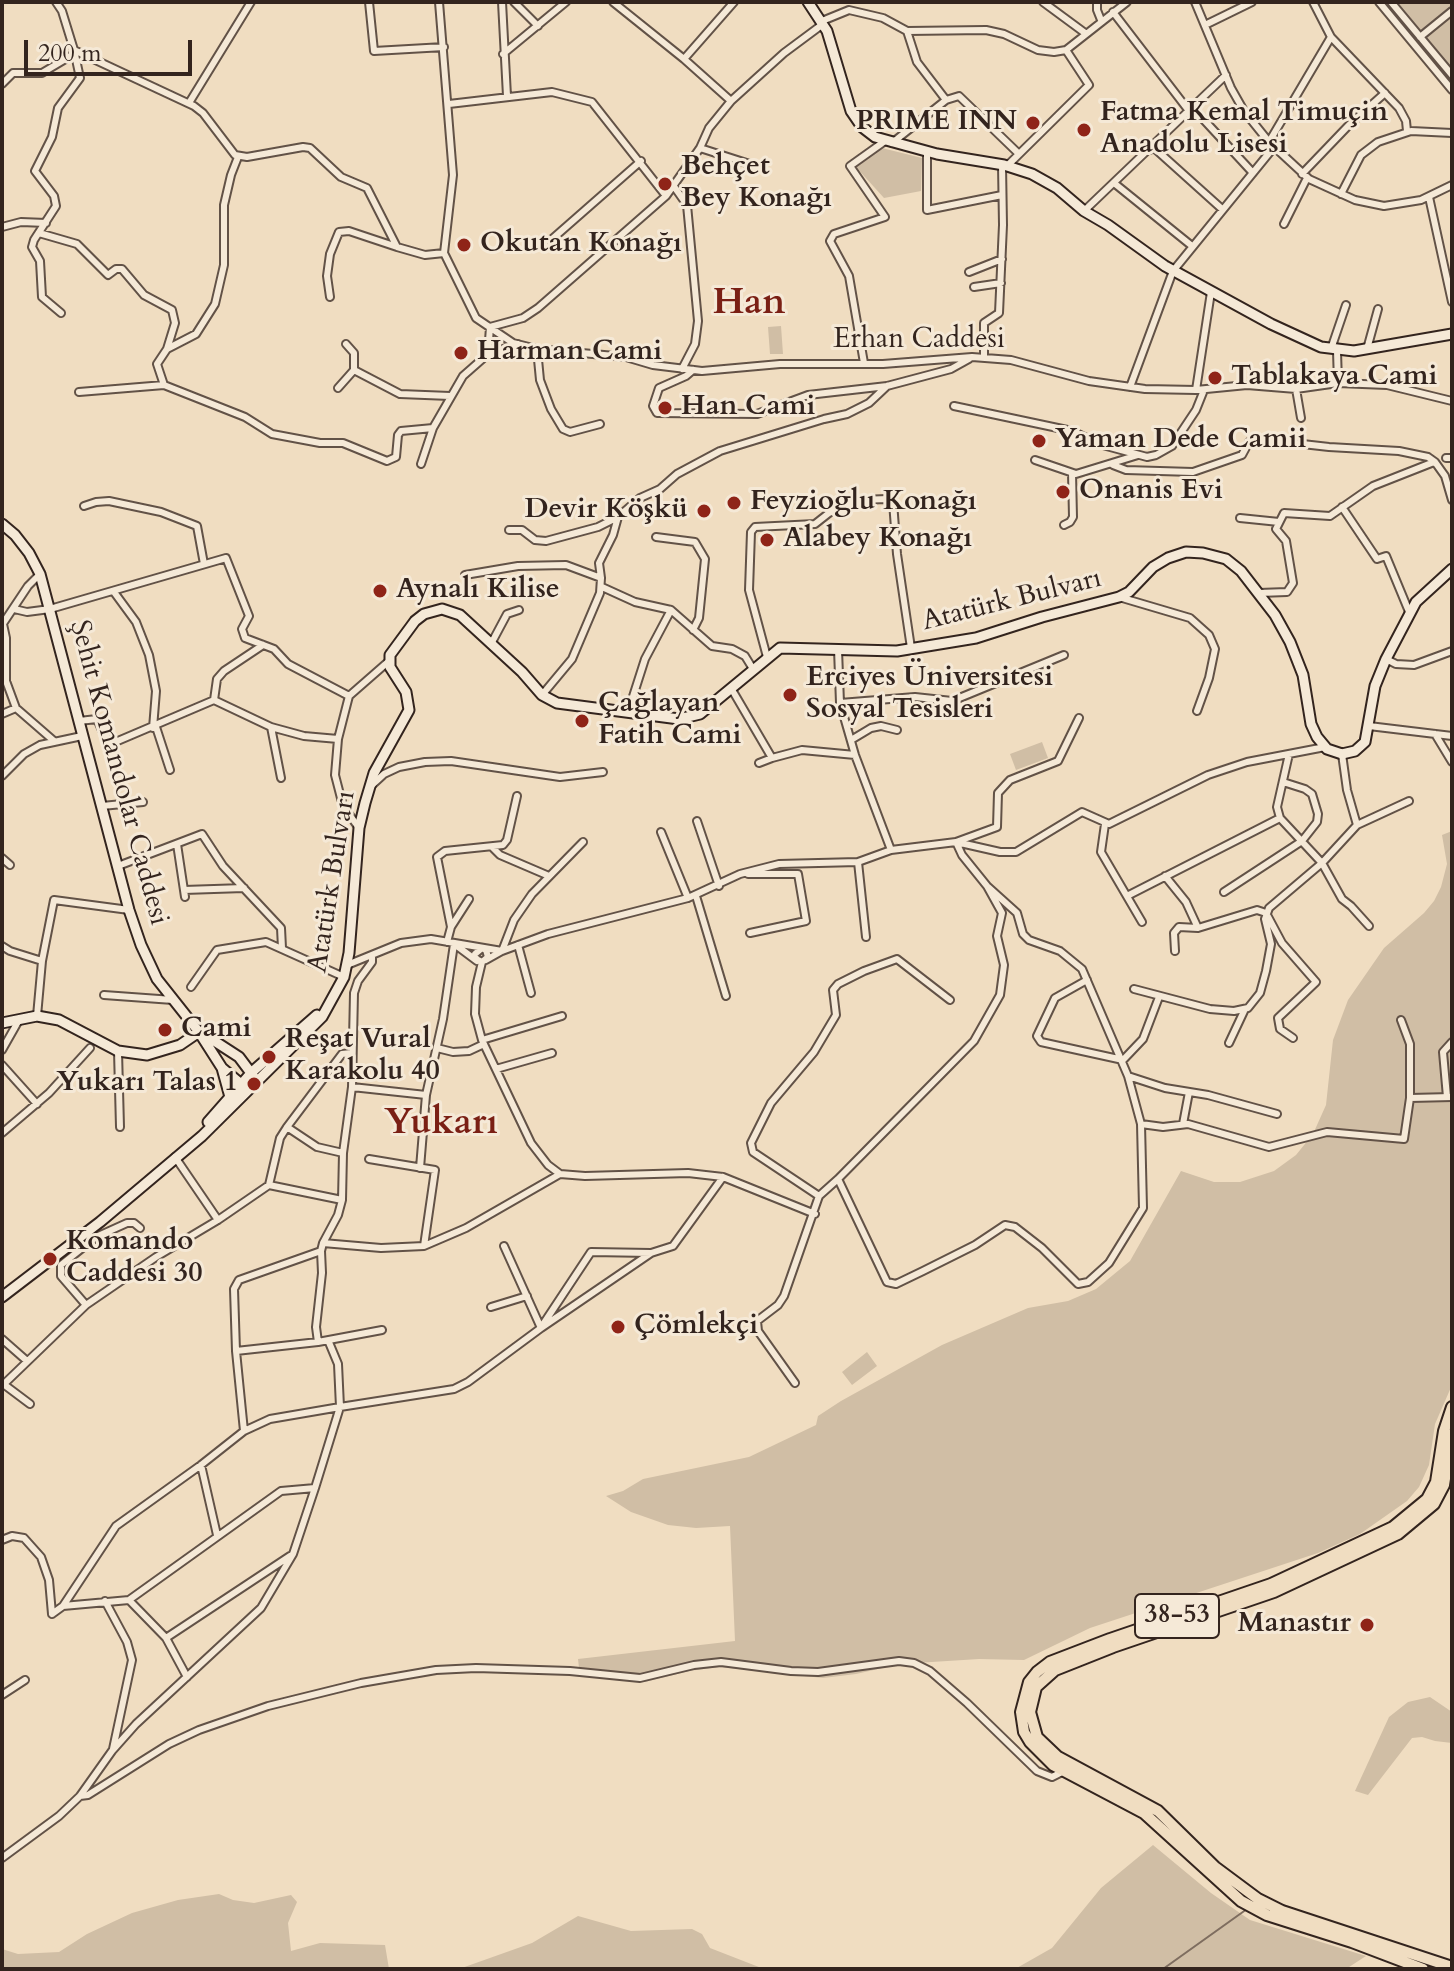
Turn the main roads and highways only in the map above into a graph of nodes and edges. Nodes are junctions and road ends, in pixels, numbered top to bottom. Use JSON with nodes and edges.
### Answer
{"nodes":[{"id":1,"x":1452,"y":1407,"type":"edge"},
{"id":2,"x":1452,"y":1434,"type":"edge"},
{"id":3,"x":1155,"y":1815,"type":"junction"},
{"id":4,"x":1393,"y":1952,"type":"junction"},
{"id":5,"x":1452,"y":1967,"type":"edge"},
{"id":6,"x":1423,"y":1969,"type":"edge"}],
"edges":[{"from":1,"to":3,"type":"main road","number":"38-53"},
{"from":2,"to":3,"type":"main road","number":"38-53"},
{"from":3,"to":4,"type":"main road","number":"38-53"},
{"from":4,"to":5,"type":"main road","number":"38-53"},
{"from":4,"to":6,"type":"main road","number":"38-53"}]}
